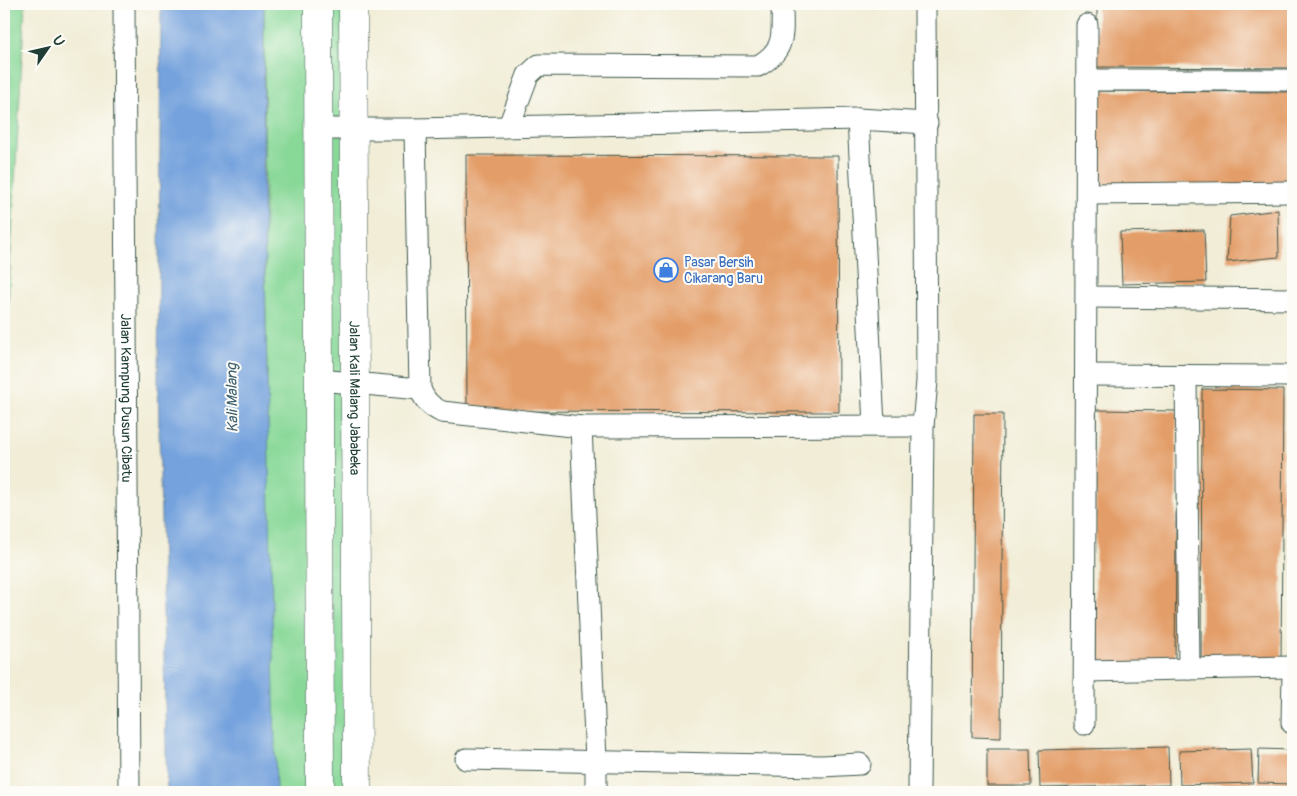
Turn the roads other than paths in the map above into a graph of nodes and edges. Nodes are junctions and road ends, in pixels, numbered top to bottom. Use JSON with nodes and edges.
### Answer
{"nodes":[{"id":1,"x":124,"y":4,"type":"edge"},
{"id":2,"x":318,"y":4,"type":"edge"},
{"id":3,"x":353,"y":4,"type":"edge"},
{"id":4,"x":782,"y":4,"type":"edge"},
{"id":5,"x":925,"y":4,"type":"edge"},
{"id":6,"x":1087,"y":25,"type":"dead end"},
{"id":7,"x":1087,"y":80,"type":"junction"},
{"id":8,"x":1293,"y":80,"type":"edge"},
{"id":9,"x":858,"y":119,"type":"junction"},
{"id":10,"x":927,"y":123,"type":"junction"},
{"id":11,"x":509,"y":126,"type":"junction"},
{"id":12,"x":319,"y":129,"type":"junction"},
{"id":13,"x":353,"y":129,"type":"junction"},
{"id":14,"x":415,"y":129,"type":"junction"},
{"id":15,"x":1293,"y":192,"type":"edge"},
{"id":16,"x":1088,"y":194,"type":"junction"},
{"id":17,"x":1086,"y":297,"type":"junction"},
{"id":18,"x":1293,"y":299,"type":"edge"},
{"id":19,"x":1086,"y":375,"type":"junction"},
{"id":20,"x":1186,"y":376,"type":"junction"},
{"id":21,"x":1293,"y":376,"type":"edge"},
{"id":22,"x":319,"y":380,"type":"junction"},
{"id":23,"x":355,"y":383,"type":"junction"},
{"id":24,"x":420,"y":389,"type":"junction"},
{"id":25,"x":874,"y":425,"type":"junction"},
{"id":26,"x":923,"y":426,"type":"junction"},
{"id":27,"x":581,"y":427,"type":"junction"},
{"id":28,"x":1293,"y":667,"type":"edge"},
{"id":29,"x":1189,"y":669,"type":"junction"},
{"id":30,"x":1085,"y":671,"type":"junction"},
{"id":31,"x":1293,"y":674,"type":"edge"},
{"id":32,"x":1292,"y":723,"type":"dead end"},
{"id":33,"x":1084,"y":724,"type":"dead end"},
{"id":34,"x":466,"y":759,"type":"dead end"},
{"id":35,"x":596,"y":760,"type":"junction"},
{"id":36,"x":860,"y":764,"type":"dead end"},
{"id":37,"x":129,"y":792,"type":"edge"},
{"id":38,"x":320,"y":792,"type":"edge"},
{"id":39,"x":357,"y":792,"type":"edge"},
{"id":40,"x":596,"y":792,"type":"edge"},
{"id":41,"x":919,"y":792,"type":"edge"}],
"edges":[{"from":1,"to":37,"type":"street","name":"Jalan Kampung Dusun Cibatu"},
{"from":2,"to":12,"type":"main road"},
{"from":3,"to":13,"type":"main road","name":"Jalan Kali Malang Jababeka"},
{"from":4,"to":11,"type":"street"},
{"from":5,"to":10,"type":"street"},
{"from":6,"to":7,"type":"street"},
{"from":7,"to":8,"type":"street"},
{"from":7,"to":16,"type":"street"},
{"from":9,"to":10,"type":"street"},
{"from":9,"to":11,"type":"street"},
{"from":9,"to":25,"type":"street"},
{"from":10,"to":26,"type":"street"},
{"from":11,"to":14,"type":"street"},
{"from":12,"to":13,"type":"street"},
{"from":12,"to":22,"type":"main road"},
{"from":13,"to":14,"type":"street"},
{"from":13,"to":23,"type":"main road","name":"Jalan Kali Malang Jababeka"},
{"from":14,"to":24,"type":"street"},
{"from":15,"to":16,"type":"street"},
{"from":16,"to":17,"type":"street"},
{"from":17,"to":18,"type":"street"},
{"from":17,"to":19,"type":"street"},
{"from":19,"to":20,"type":"street"},
{"from":19,"to":30,"type":"street"},
{"from":20,"to":21,"type":"street"},
{"from":20,"to":29,"type":"street"},
{"from":22,"to":23,"type":"street"},
{"from":22,"to":38,"type":"main road"},
{"from":23,"to":24,"type":"street"},
{"from":23,"to":39,"type":"main road","name":"Jalan Kali Malang Jababeka"},
{"from":24,"to":27,"type":"street"},
{"from":25,"to":26,"type":"street"},
{"from":25,"to":27,"type":"street"},
{"from":26,"to":41,"type":"street"},
{"from":27,"to":35,"type":"street"},
{"from":28,"to":29,"type":"street"},
{"from":29,"to":30,"type":"street"},
{"from":30,"to":33,"type":"street"},
{"from":31,"to":32,"type":"street"},
{"from":34,"to":35,"type":"street"},
{"from":35,"to":36,"type":"street"},
{"from":35,"to":40,"type":"street"}]}
